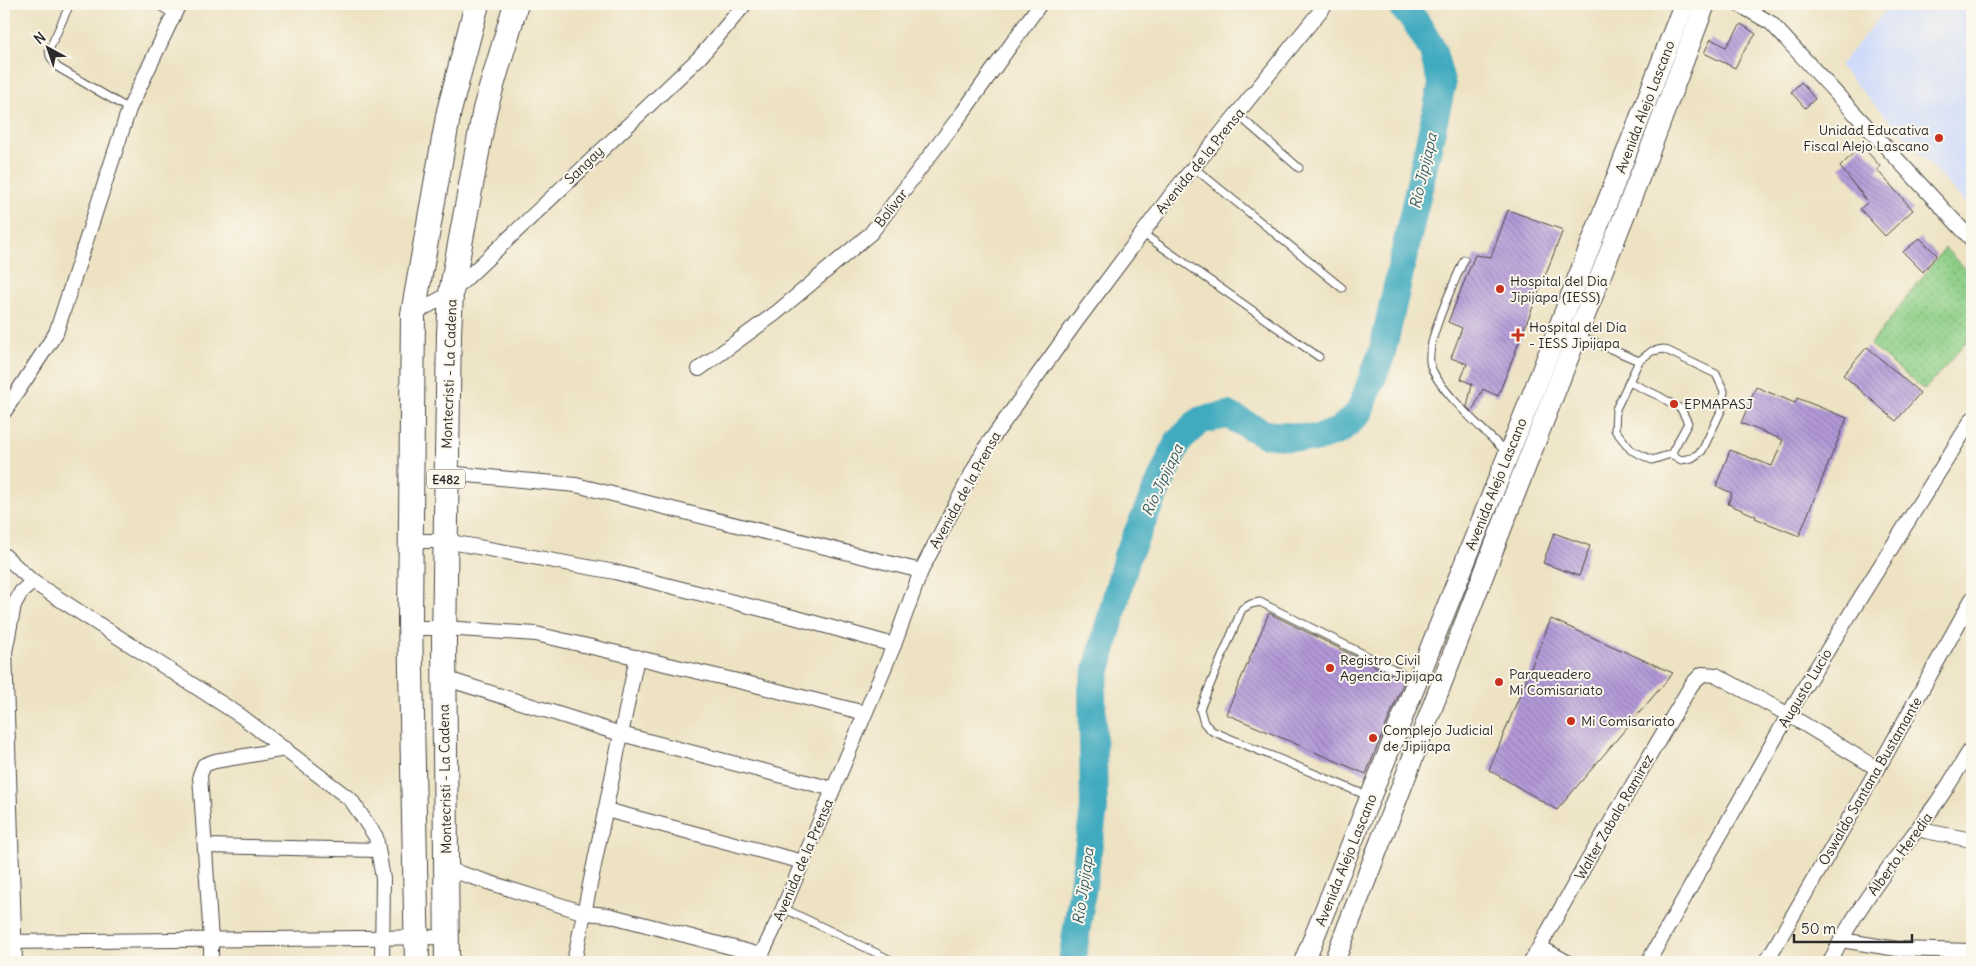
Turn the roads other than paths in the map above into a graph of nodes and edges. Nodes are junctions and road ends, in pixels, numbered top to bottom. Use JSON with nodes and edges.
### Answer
{"nodes":[{"id":1,"x":70,"y":4,"type":"edge"},
{"id":2,"x":156,"y":4,"type":"edge"},
{"id":3,"x":477,"y":4,"type":"edge"},
{"id":4,"x":516,"y":4,"type":"edge"},
{"id":5,"x":746,"y":4,"type":"edge"},
{"id":6,"x":1040,"y":4,"type":"edge"},
{"id":7,"x":1326,"y":4,"type":"edge"},
{"id":8,"x":1684,"y":4,"type":"edge"},
{"id":9,"x":1705,"y":4,"type":"edge"},
{"id":10,"x":1738,"y":4,"type":"edge"},
{"id":11,"x":177,"y":9,"type":"edge"},
{"id":12,"x":129,"y":109,"type":"junction"},
{"id":13,"x":1237,"y":114,"type":"junction"},
{"id":14,"x":1193,"y":167,"type":"junction"},
{"id":15,"x":1299,"y":168,"type":"dead end"},
{"id":16,"x":1142,"y":233,"type":"junction"},
{"id":17,"x":1972,"y":240,"type":"edge"},
{"id":18,"x":1464,"y":260,"type":"dead end"},
{"id":19,"x":1342,"y":288,"type":"dead end"},
{"id":20,"x":451,"y":293,"type":"junction"},
{"id":21,"x":413,"y":314,"type":"junction"},
{"id":22,"x":1577,"y":335,"type":"junction"},
{"id":23,"x":1319,"y":357,"type":"dead end"},
{"id":24,"x":1639,"y":361,"type":"junction"},
{"id":25,"x":699,"y":369,"type":"dead end"},
{"id":26,"x":1629,"y":382,"type":"junction"},
{"id":27,"x":4,"y":412,"type":"edge"},
{"id":28,"x":1972,"y":419,"type":"edge"},
{"id":29,"x":1508,"y":454,"type":"junction"},
{"id":30,"x":1671,"y":454,"type":"junction"},
{"id":31,"x":446,"y":473,"type":"junction"},
{"id":32,"x":411,"y":541,"type":"junction"},
{"id":33,"x":445,"y":541,"type":"junction"},
{"id":34,"x":4,"y":555,"type":"edge"},
{"id":35,"x":921,"y":571,"type":"junction"},
{"id":36,"x":33,"y":582,"type":"junction"},
{"id":37,"x":1972,"y":599,"type":"edge"},
{"id":38,"x":411,"y":628,"type":"junction"},
{"id":39,"x":444,"y":628,"type":"junction"},
{"id":40,"x":894,"y":646,"type":"junction"},
{"id":41,"x":637,"y":657,"type":"junction"},
{"id":42,"x":444,"y":678,"type":"junction"},
{"id":43,"x":1417,"y":681,"type":"junction"},
{"id":44,"x":865,"y":713,"type":"junction"},
{"id":45,"x":1789,"y":715,"type":"junction"},
{"id":46,"x":621,"y":734,"type":"junction"},
{"id":47,"x":1972,"y":747,"type":"edge"},
{"id":48,"x":286,"y":749,"type":"junction"},
{"id":49,"x":1878,"y":769,"type":"junction"},
{"id":50,"x":833,"y":789,"type":"junction"},
{"id":51,"x":1371,"y":797,"type":"junction"},
{"id":52,"x":606,"y":810,"type":"junction"},
{"id":53,"x":1919,"y":827,"type":"junction"},
{"id":54,"x":1972,"y":840,"type":"edge"},
{"id":55,"x":205,"y":846,"type":"junction"},
{"id":56,"x":377,"y":850,"type":"junction"},
{"id":57,"x":8,"y":852,"type":"edge"},
{"id":58,"x":802,"y":862,"type":"junction"},
{"id":59,"x":446,"y":869,"type":"junction"},
{"id":60,"x":783,"y":908,"type":"junction"},
{"id":61,"x":585,"y":913,"type":"junction"},
{"id":62,"x":417,"y":937,"type":"junction"},
{"id":63,"x":448,"y":937,"type":"junction"},
{"id":64,"x":382,"y":938,"type":"junction"},
{"id":65,"x":211,"y":940,"type":"junction"},
{"id":66,"x":1841,"y":940,"type":"junction"},
{"id":67,"x":9,"y":942,"type":"edge"},
{"id":68,"x":1540,"y":947,"type":"junction"},
{"id":69,"x":1972,"y":951,"type":"edge"},
{"id":70,"x":759,"y":959,"type":"edge"},
{"id":71,"x":16,"y":962,"type":"edge"},
{"id":72,"x":211,"y":962,"type":"edge"},
{"id":73,"x":382,"y":962,"type":"edge"},
{"id":74,"x":417,"y":962,"type":"edge"},
{"id":75,"x":447,"y":962,"type":"edge"},
{"id":76,"x":574,"y":962,"type":"edge"},
{"id":77,"x":895,"y":962,"type":"edge"},
{"id":78,"x":1304,"y":962,"type":"edge"},
{"id":79,"x":1334,"y":962,"type":"edge"},
{"id":80,"x":1531,"y":962,"type":"edge"},
{"id":81,"x":1567,"y":962,"type":"edge"},
{"id":82,"x":1648,"y":962,"type":"edge"},
{"id":83,"x":1766,"y":962,"type":"edge"},
{"id":84,"x":1830,"y":962,"type":"edge"}],
"edges":[{"from":1,"to":12,"type":"lane"},
{"from":2,"to":11,"type":"lane"},
{"from":3,"to":21,"type":"highway","number":"E482"},
{"from":4,"to":20,"type":"highway","name":"Montecristi - La Cadena","number":"E482"},
{"from":5,"to":20,"type":"street","name":"Sangay"},
{"from":6,"to":25,"type":"street","name":"Bolívar"},
{"from":7,"to":13,"type":"street","name":"Avenida de la Prensa"},
{"from":8,"to":29,"type":"main road","name":"Avenida Alejo Lascano"},
{"from":9,"to":22,"type":"main road","name":"Avenida Alejo Lascano"},
{"from":10,"to":17,"type":"street"},
{"from":11,"to":12,"type":"street"},
{"from":12,"to":27,"type":"street"},
{"from":13,"to":14,"type":"street","name":"Avenida de la Prensa"},
{"from":13,"to":15,"type":"lane"},
{"from":14,"to":16,"type":"street","name":"Avenida de la Prensa"},
{"from":14,"to":19,"type":"lane"},
{"from":16,"to":23,"type":"lane"},
{"from":16,"to":35,"type":"street","name":"Avenida de la Prensa"},
{"from":18,"to":29,"type":"lane"},
{"from":20,"to":21,"type":"street","name":"Sangay"},
{"from":20,"to":31,"type":"highway","name":"Montecristi - La Cadena","number":"E482"},
{"from":21,"to":32,"type":"highway","number":"E482"},
{"from":22,"to":24,"type":"lane"},
{"from":22,"to":79,"type":"main road","name":"Avenida Alejo Lascano"},
{"from":24,"to":26,"type":"lane"},
{"from":24,"to":30,"type":"lane"},
{"from":26,"to":30,"type":"lane"},
{"from":26,"to":30,"type":"lane"},
{"from":28,"to":45,"type":"street","name":"Augusto Lucio"},
{"from":29,"to":43,"type":"main road","name":"Avenida Alejo Lascano"},
{"from":31,"to":33,"type":"highway","name":"Montecristi - La Cadena","number":"E482"},
{"from":31,"to":35,"type":"street"},
{"from":32,"to":33,"type":"street"},
{"from":32,"to":38,"type":"highway","number":"E482"},
{"from":33,"to":39,"type":"highway","name":"Montecristi - La Cadena","number":"E482"},
{"from":33,"to":40,"type":"street"},
{"from":34,"to":36,"type":"street"},
{"from":35,"to":40,"type":"street","name":"Avenida de la Prensa"},
{"from":36,"to":48,"type":"street"},
{"from":36,"to":57,"type":"street"},
{"from":37,"to":49,"type":"street","name":"Oswaldo Santana Bustamante"},
{"from":38,"to":39,"type":"street"},
{"from":38,"to":62,"type":"highway","number":"E482"},
{"from":39,"to":41,"type":"street"},
{"from":39,"to":42,"type":"highway","name":"Montecristi - La Cadena","number":"E482"},
{"from":40,"to":44,"type":"street","name":"Avenida de la Prensa"},
{"from":41,"to":44,"type":"street"},
{"from":41,"to":46,"type":"street"},
{"from":42,"to":46,"type":"street"},
{"from":42,"to":59,"type":"highway","name":"Montecristi - La Cadena","number":"E482"},
{"from":43,"to":51,"type":"main road","name":"Avenida Alejo Lascano"},
{"from":43,"to":51,"type":"lane"},
{"from":44,"to":50,"type":"street","name":"Avenida de la Prensa"},
{"from":45,"to":49,"type":"street"},
{"from":45,"to":68,"type":"street","name":"Walter Zabala Ramirez"},
{"from":45,"to":82,"type":"street","name":"Augusto Lucio"},
{"from":46,"to":50,"type":"street"},
{"from":46,"to":52,"type":"street"},
{"from":47,"to":53,"type":"street","name":"Alberto Heredia"},
{"from":48,"to":55,"type":"street"},
{"from":48,"to":56,"type":"street"},
{"from":49,"to":83,"type":"street","name":"Oswaldo Santana Bustamante"},
{"from":50,"to":58,"type":"street","name":"Avenida de la Prensa"},
{"from":51,"to":78,"type":"main road","name":"Avenida Alejo Lascano"},
{"from":52,"to":58,"type":"street"},
{"from":52,"to":61,"type":"street"},
{"from":53,"to":54,"type":"street"},
{"from":53,"to":66,"type":"street","name":"Alberto Heredia"},
{"from":55,"to":56,"type":"street"},
{"from":55,"to":65,"type":"street"},
{"from":56,"to":64,"type":"street"},
{"from":57,"to":67,"type":"street"},
{"from":58,"to":60,"type":"street","name":"Avenida de la Prensa"},
{"from":59,"to":61,"type":"street"},
{"from":59,"to":63,"type":"highway","name":"Montecristi - La Cadena","number":"E482"},
{"from":60,"to":70,"type":"street","name":"Avenida de la Prensa"},
{"from":60,"to":77,"type":"lane"},
{"from":61,"to":70,"type":"street"},
{"from":61,"to":76,"type":"street"},
{"from":62,"to":63,"type":"street"},
{"from":62,"to":64,"type":"street"},
{"from":62,"to":74,"type":"highway","number":"E482"},
{"from":63,"to":75,"type":"highway","name":"Montecristi - La Cadena","number":"E482"},
{"from":64,"to":65,"type":"street"},
{"from":64,"to":73,"type":"street"},
{"from":65,"to":67,"type":"street"},
{"from":65,"to":72,"type":"street"},
{"from":66,"to":69,"type":"street"},
{"from":66,"to":84,"type":"street","name":"Alberto Heredia"},
{"from":67,"to":71,"type":"street"},
{"from":68,"to":80,"type":"street","name":"Walter Zabala Ramirez"},
{"from":68,"to":81,"type":"street"}]}
